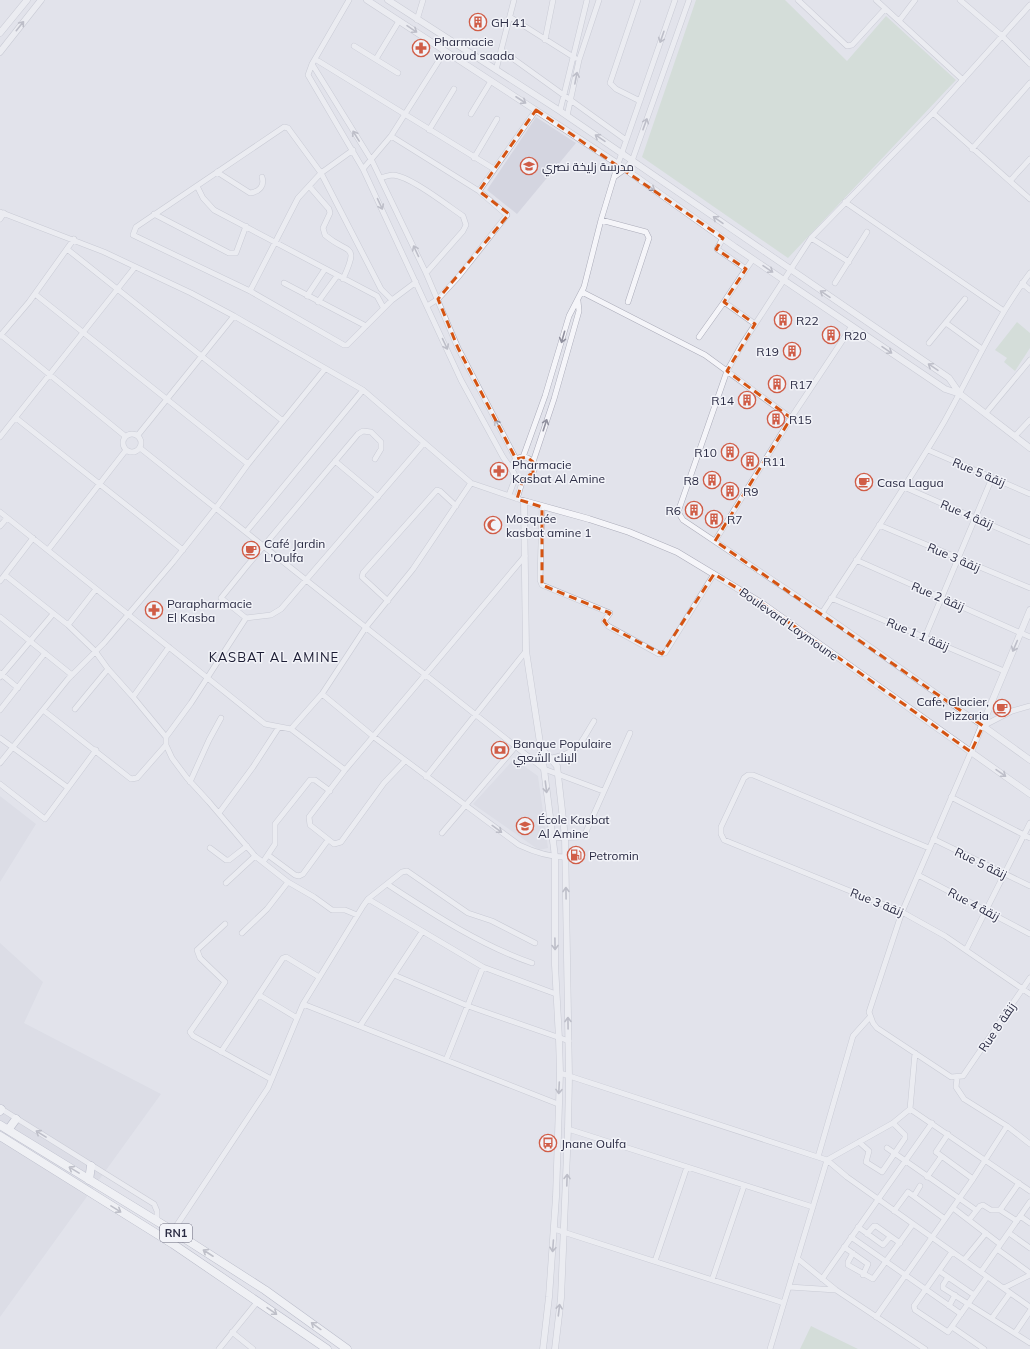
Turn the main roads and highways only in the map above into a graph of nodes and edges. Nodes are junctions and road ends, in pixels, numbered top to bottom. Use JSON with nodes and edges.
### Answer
{"nodes":[{"id":1,"x":16,"y":1119,"type":"road end"},
{"id":2,"x":0,"y":1125,"type":"edge"},
{"id":3,"x":8,"y":1130,"type":"junction"},
{"id":4,"x":0,"y":1136,"type":"edge"},
{"id":5,"x":91,"y":1166,"type":"road end"},
{"id":6,"x":89,"y":1180,"type":"junction"},
{"id":7,"x":327,"y":1349,"type":"edge"},
{"id":8,"x":348,"y":1349,"type":"edge"}],
"edges":[{"from":1,"to":3,"type":"highway"},
{"from":2,"to":3,"type":"highway","number":"RN1"},
{"from":6,"to":3,"type":"highway","number":"RN1","one_way":true},
{"from":4,"to":7,"type":"highway","number":"RN1","one_way":true},
{"from":5,"to":6,"type":"highway"},
{"from":8,"to":6,"type":"highway","number":"RN1","one_way":true}]}
